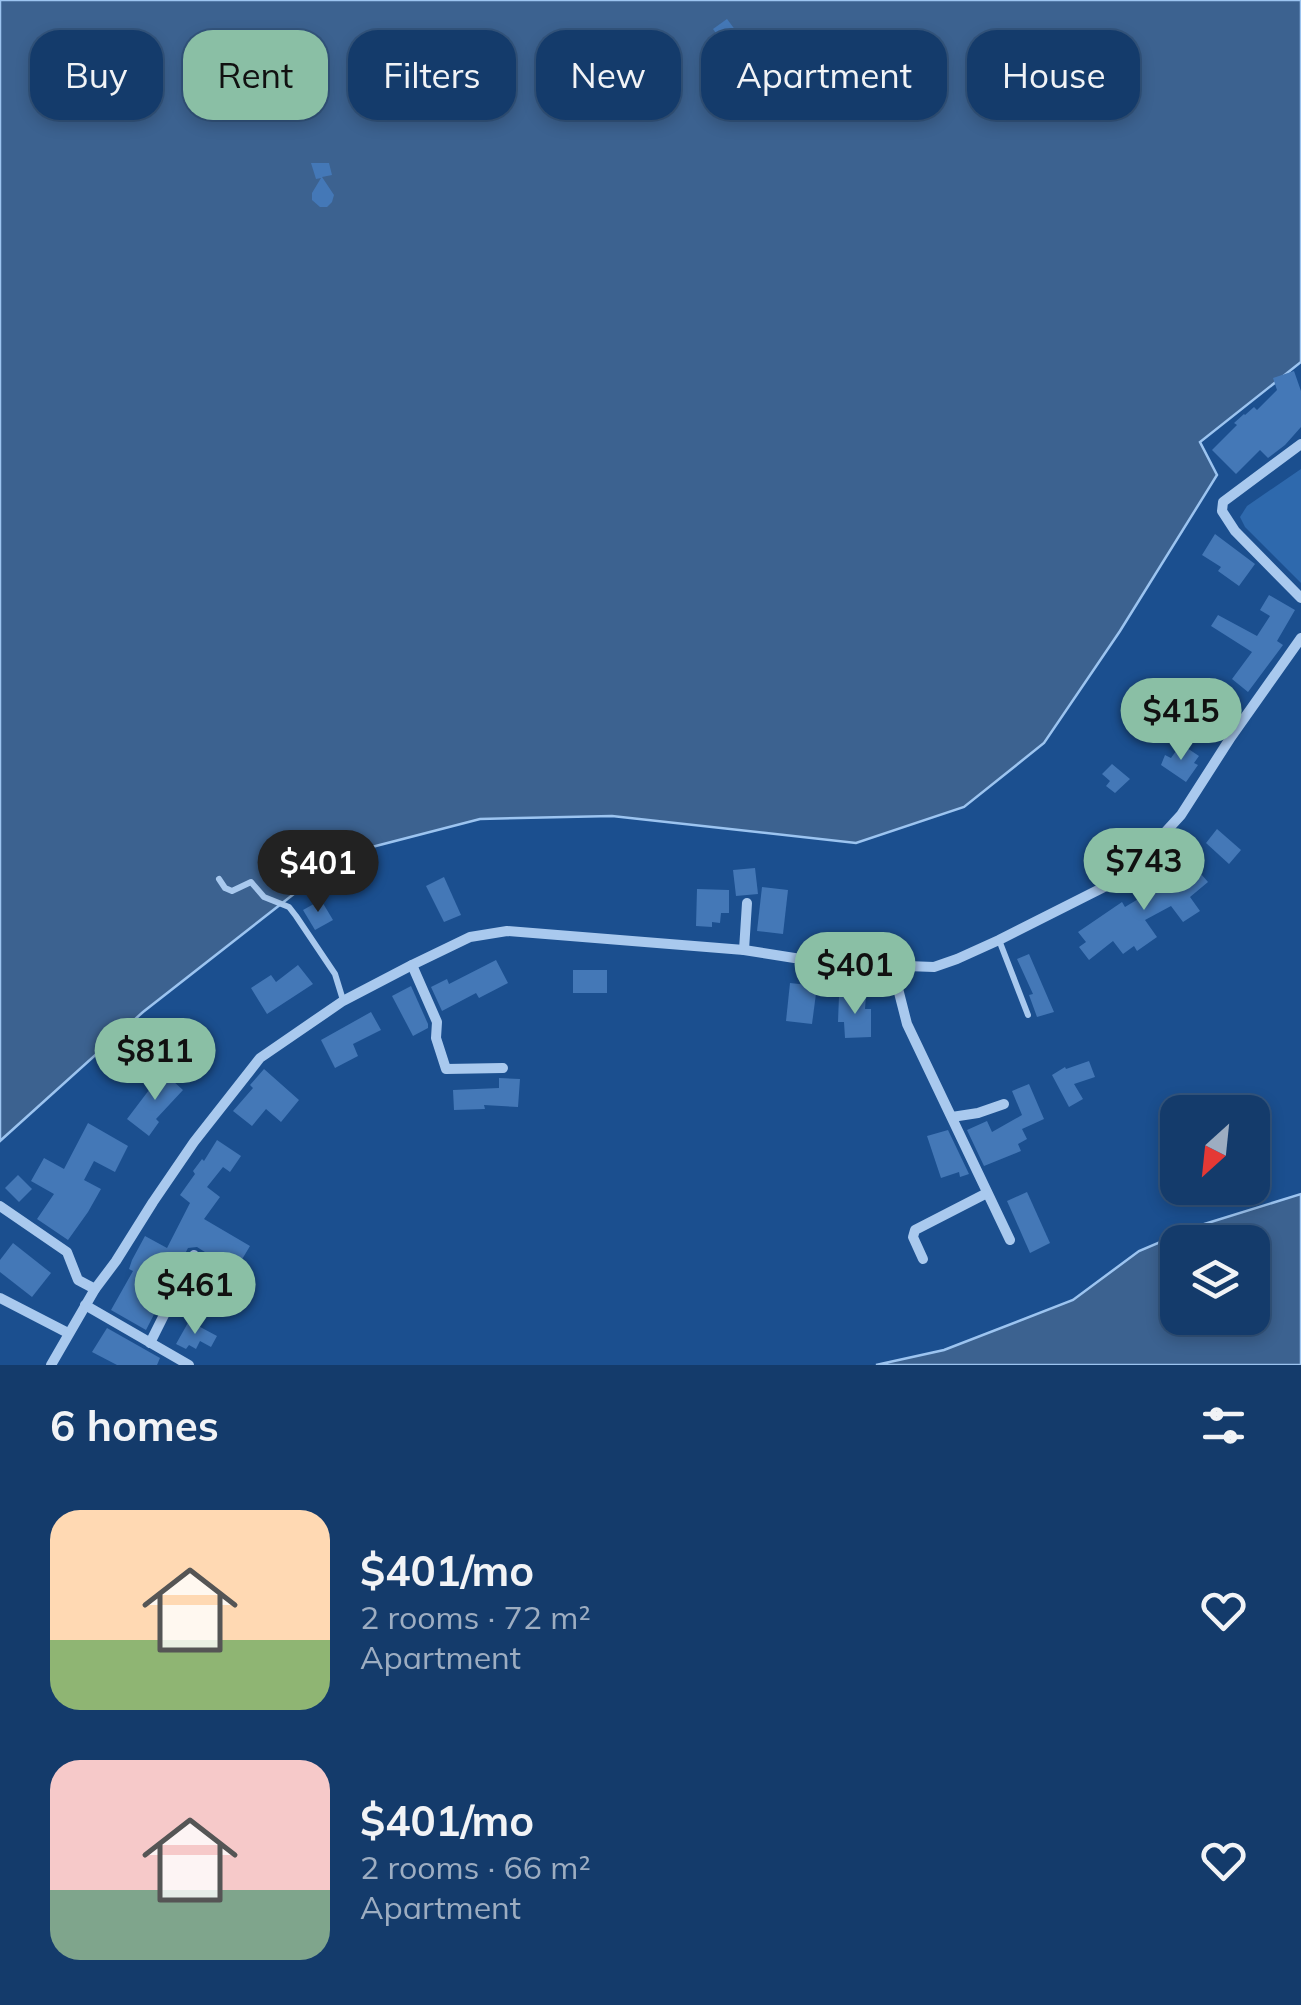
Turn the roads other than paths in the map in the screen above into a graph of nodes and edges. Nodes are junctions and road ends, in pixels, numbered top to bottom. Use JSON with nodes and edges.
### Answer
{"nodes":[{"id":1,"x":1301,"y":444,"type":"edge"},
{"id":2,"x":1301,"y":598,"type":"edge"},
{"id":3,"x":1301,"y":638,"type":"edge"},
{"id":4,"x":219,"y":880,"type":"dead end"},
{"id":5,"x":747,"y":903,"type":"dead end"},
{"id":6,"x":999,"y":940,"type":"junction"},
{"id":7,"x":744,"y":950,"type":"junction"},
{"id":8,"x":412,"y":965,"type":"junction"},
{"id":9,"x":892,"y":965,"type":"junction"},
{"id":10,"x":343,"y":1001,"type":"junction"},
{"id":11,"x":1028,"y":1014,"type":"dead end"},
{"id":12,"x":503,"y":1068,"type":"dead end"},
{"id":13,"x":1004,"y":1104,"type":"dead end"},
{"id":14,"x":952,"y":1116,"type":"junction"},
{"id":15,"x":987,"y":1193,"type":"junction"},
{"id":16,"x":0,"y":1206,"type":"edge"},
{"id":17,"x":1010,"y":1240,"type":"dead end"},
{"id":18,"x":194,"y":1255,"type":"dead end"},
{"id":19,"x":923,"y":1258,"type":"dead end"},
{"id":20,"x":94,"y":1289,"type":"junction"},
{"id":21,"x":0,"y":1298,"type":"edge"},
{"id":22,"x":84,"y":1305,"type":"junction"},
{"id":23,"x":68,"y":1333,"type":"junction"},
{"id":24,"x":150,"y":1342,"type":"junction"},
{"id":25,"x":51,"y":1365,"type":"edge"},
{"id":26,"x":190,"y":1365,"type":"edge"}],
"edges":[{"from":1,"to":2,"type":"street"},
{"from":3,"to":6,"type":"street"},
{"from":4,"to":10,"type":"lane"},
{"from":5,"to":7,"type":"street"},
{"from":6,"to":9,"type":"street"},
{"from":6,"to":11,"type":"lane"},
{"from":7,"to":8,"type":"street"},
{"from":7,"to":9,"type":"street"},
{"from":8,"to":10,"type":"street"},
{"from":8,"to":12,"type":"street"},
{"from":9,"to":14,"type":"street"},
{"from":10,"to":20,"type":"street"},
{"from":13,"to":14,"type":"street"},
{"from":14,"to":15,"type":"street"},
{"from":15,"to":17,"type":"street"},
{"from":15,"to":19,"type":"street"},
{"from":16,"to":20,"type":"street"},
{"from":18,"to":24,"type":"street"},
{"from":20,"to":22,"type":"street"},
{"from":21,"to":23,"type":"street"},
{"from":22,"to":23,"type":"street"},
{"from":22,"to":24,"type":"street"},
{"from":23,"to":25,"type":"street"},
{"from":24,"to":26,"type":"street"}]}
